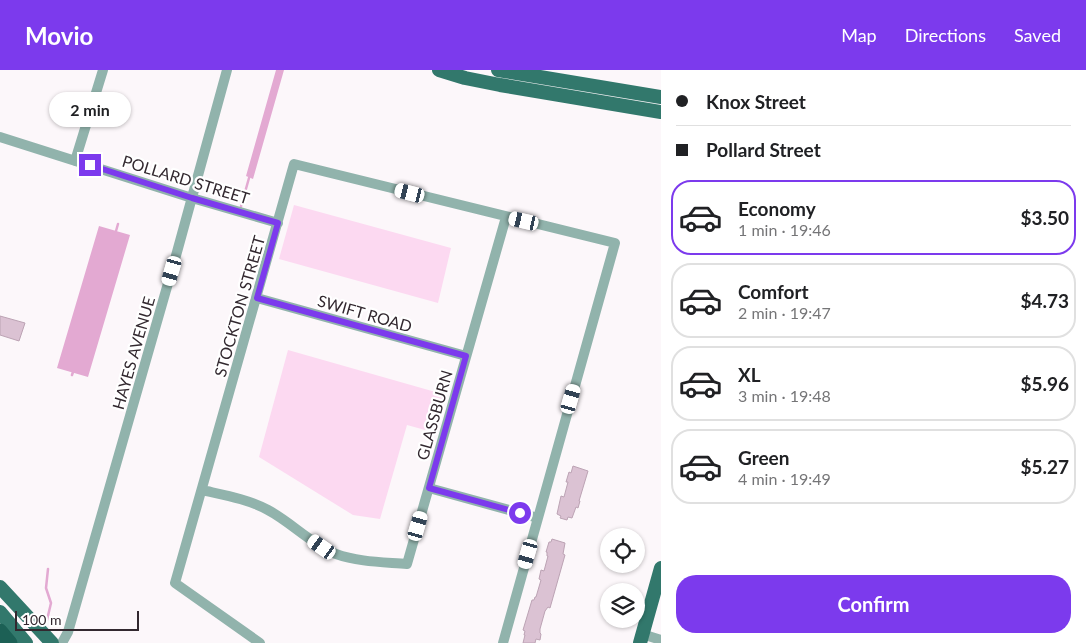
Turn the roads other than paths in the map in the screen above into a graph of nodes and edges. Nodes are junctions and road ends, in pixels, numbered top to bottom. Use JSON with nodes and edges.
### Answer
{"nodes":[{"id":1,"x":104,"y":70,"type":"edge"},
{"id":2,"x":227,"y":70,"type":"edge"},
{"id":3,"x":439,"y":70,"type":"edge"},
{"id":4,"x":498,"y":70,"type":"edge"},
{"id":5,"x":661,"y":97,"type":"edge"},
{"id":6,"x":661,"y":112,"type":"edge"},
{"id":7,"x":0,"y":137,"type":"edge"},
{"id":8,"x":75,"y":161,"type":"junction"},
{"id":9,"x":192,"y":198,"type":"junction"},
{"id":10,"x":506,"y":217,"type":"junction"},
{"id":11,"x":278,"y":223,"type":"junction"},
{"id":12,"x":257,"y":298,"type":"junction"},
{"id":13,"x":466,"y":356,"type":"junction"},
{"id":14,"x":429,"y":488,"type":"junction"},
{"id":15,"x":202,"y":490,"type":"junction"},
{"id":16,"x":538,"y":518,"type":"junction"},
{"id":17,"x":661,"y":568,"type":"edge"},
{"id":18,"x":0,"y":587,"type":"edge"},
{"id":19,"x":0,"y":612,"type":"edge"},
{"id":20,"x":0,"y":632,"type":"edge"},
{"id":21,"x":641,"y":639,"type":"edge"},
{"id":22,"x":661,"y":640,"type":"edge"},
{"id":23,"x":10,"y":643,"type":"edge"},
{"id":24,"x":26,"y":643,"type":"edge"},
{"id":25,"x":52,"y":643,"type":"edge"},
{"id":26,"x":62,"y":643,"type":"edge"},
{"id":27,"x":260,"y":643,"type":"edge"},
{"id":28,"x":503,"y":643,"type":"edge"}],
"edges":[{"from":1,"to":8,"type":"street"},
{"from":2,"to":9,"type":"street","name":"HAYES AVENUE"},
{"from":3,"to":6,"type":"main road"},
{"from":4,"to":5,"type":"main road"},
{"from":7,"to":8,"type":"street","name":"POLLARD STREET"},
{"from":8,"to":9,"type":"street","name":"POLLARD STREET"},
{"from":9,"to":11,"type":"street","name":"POLLARD STREET"},
{"from":9,"to":26,"type":"street","name":"HAYES AVENUE"},
{"from":10,"to":11,"type":"street","name":"STOCKTON STREET"},
{"from":10,"to":13,"type":"street","name":"GLASSBURN"},
{"from":10,"to":16,"type":"street","name":"STOCKTON STREET"},
{"from":11,"to":12,"type":"street","name":"STOCKTON STREET"},
{"from":12,"to":13,"type":"street","name":"SWIFT ROAD"},
{"from":12,"to":15,"type":"street","name":"STOCKTON STREET"},
{"from":13,"to":14,"type":"street","name":"GLASSBURN"},
{"from":14,"to":15,"type":"street","name":"GLASSBURN"},
{"from":14,"to":16,"type":"street"},
{"from":15,"to":27,"type":"street","name":"STOCKTON STREET"},
{"from":16,"to":28,"type":"street","name":"STOCKTON STREET"},
{"from":17,"to":21,"type":"main road"},
{"from":18,"to":25,"type":"main road"},
{"from":19,"to":24,"type":"main road"},
{"from":20,"to":23,"type":"highway"},
{"from":21,"to":22,"type":"street"}]}
